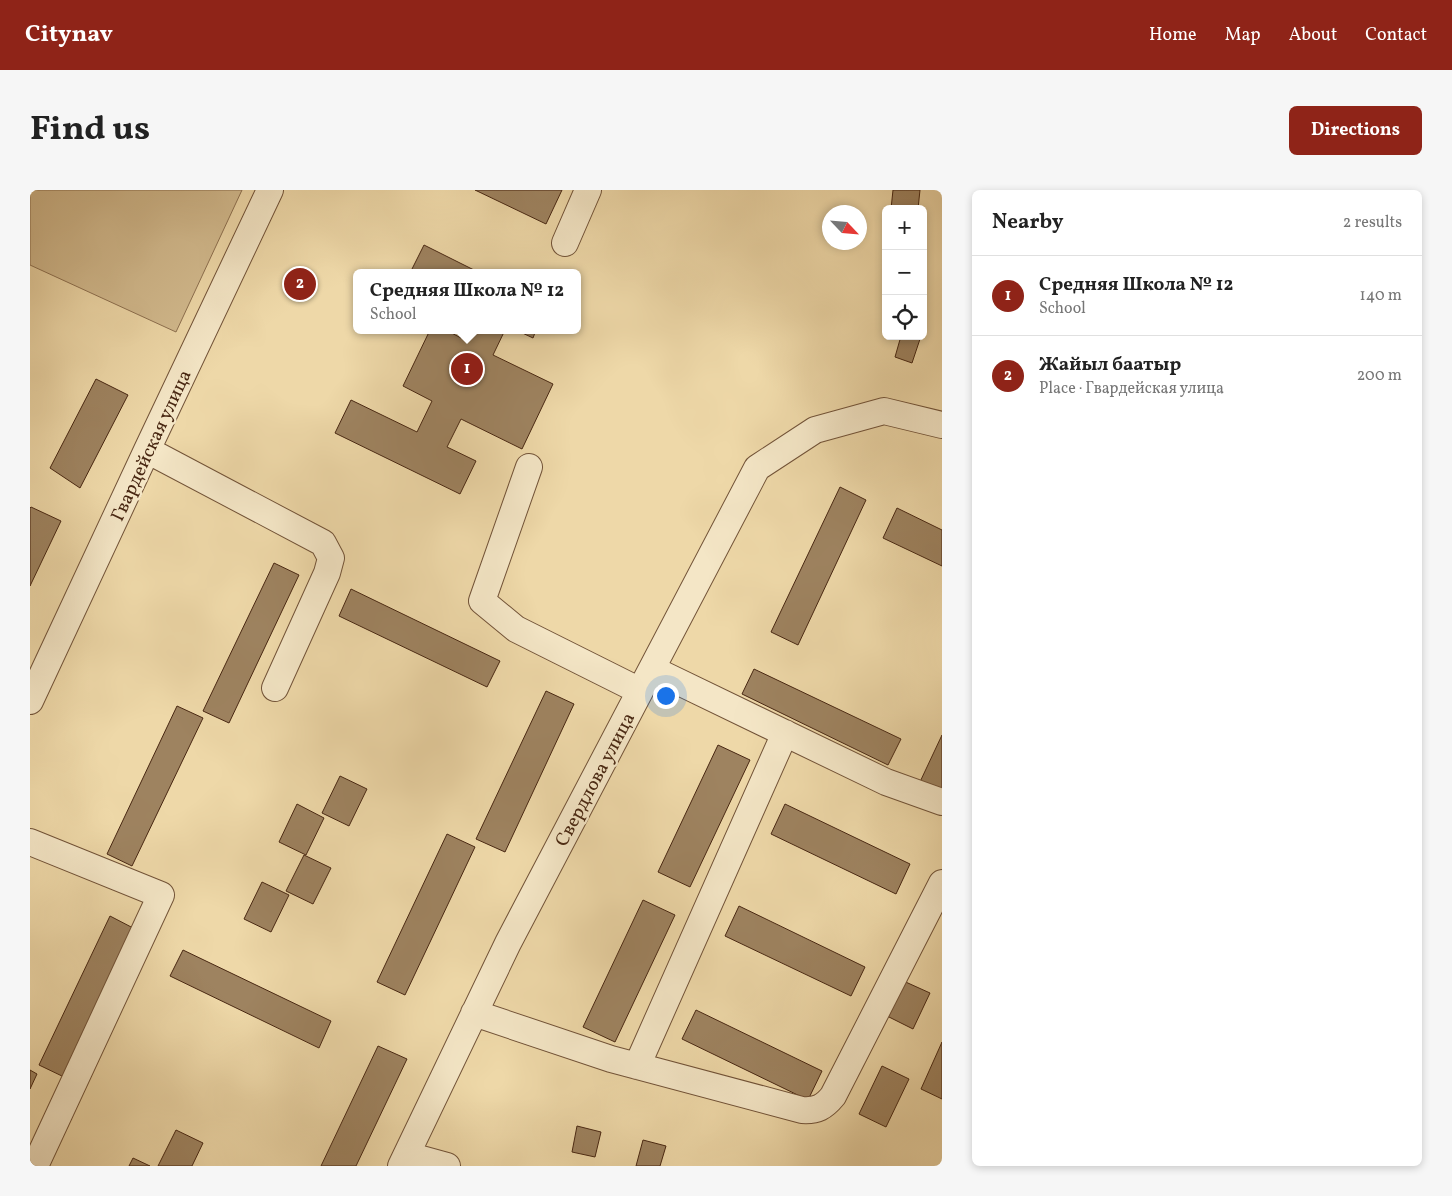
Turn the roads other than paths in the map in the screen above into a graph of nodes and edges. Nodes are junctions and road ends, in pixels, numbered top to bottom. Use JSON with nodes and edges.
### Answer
{"nodes":[{"id":1,"x":270,"y":190,"type":"edge"},
{"id":2,"x":588,"y":190,"type":"edge"},
{"id":3,"x":565,"y":243,"type":"dead end"},
{"id":4,"x":942,"y":425,"type":"edge"},
{"id":5,"x":147,"y":450,"type":"junction"},
{"id":6,"x":529,"y":467,"type":"dead end"},
{"id":7,"x":646,"y":680,"type":"junction"},
{"id":8,"x":275,"y":688,"type":"dead end"},
{"id":9,"x":30,"y":700,"type":"edge"},
{"id":10,"x":785,"y":733,"type":"junction"},
{"id":11,"x":942,"y":802,"type":"edge"},
{"id":12,"x":30,"y":842,"type":"edge"},
{"id":13,"x":942,"y":883,"type":"edge"},
{"id":14,"x":474,"y":1013,"type":"junction"},
{"id":15,"x":637,"y":1066,"type":"junction"},
{"id":16,"x":404,"y":1160,"type":"edge"},
{"id":17,"x":35,"y":1166,"type":"edge"},
{"id":18,"x":447,"y":1166,"type":"edge"}],
"edges":[{"from":1,"to":5,"type":"street","name":"Гвардейская улица"},
{"from":2,"to":3,"type":"street"},
{"from":4,"to":7,"type":"street","name":"Свердлова улица"},
{"from":5,"to":8,"type":"street"},
{"from":5,"to":9,"type":"street","name":"Гвардейская улица"},
{"from":6,"to":7,"type":"street"},
{"from":7,"to":10,"type":"street"},
{"from":7,"to":14,"type":"street","name":"Свердлова улица"},
{"from":10,"to":11,"type":"street"},
{"from":10,"to":15,"type":"street"},
{"from":12,"to":17,"type":"street"},
{"from":13,"to":15,"type":"street"},
{"from":14,"to":15,"type":"street"},
{"from":14,"to":16,"type":"street","name":"Свердлова улица"},
{"from":16,"to":18,"type":"street"}]}
